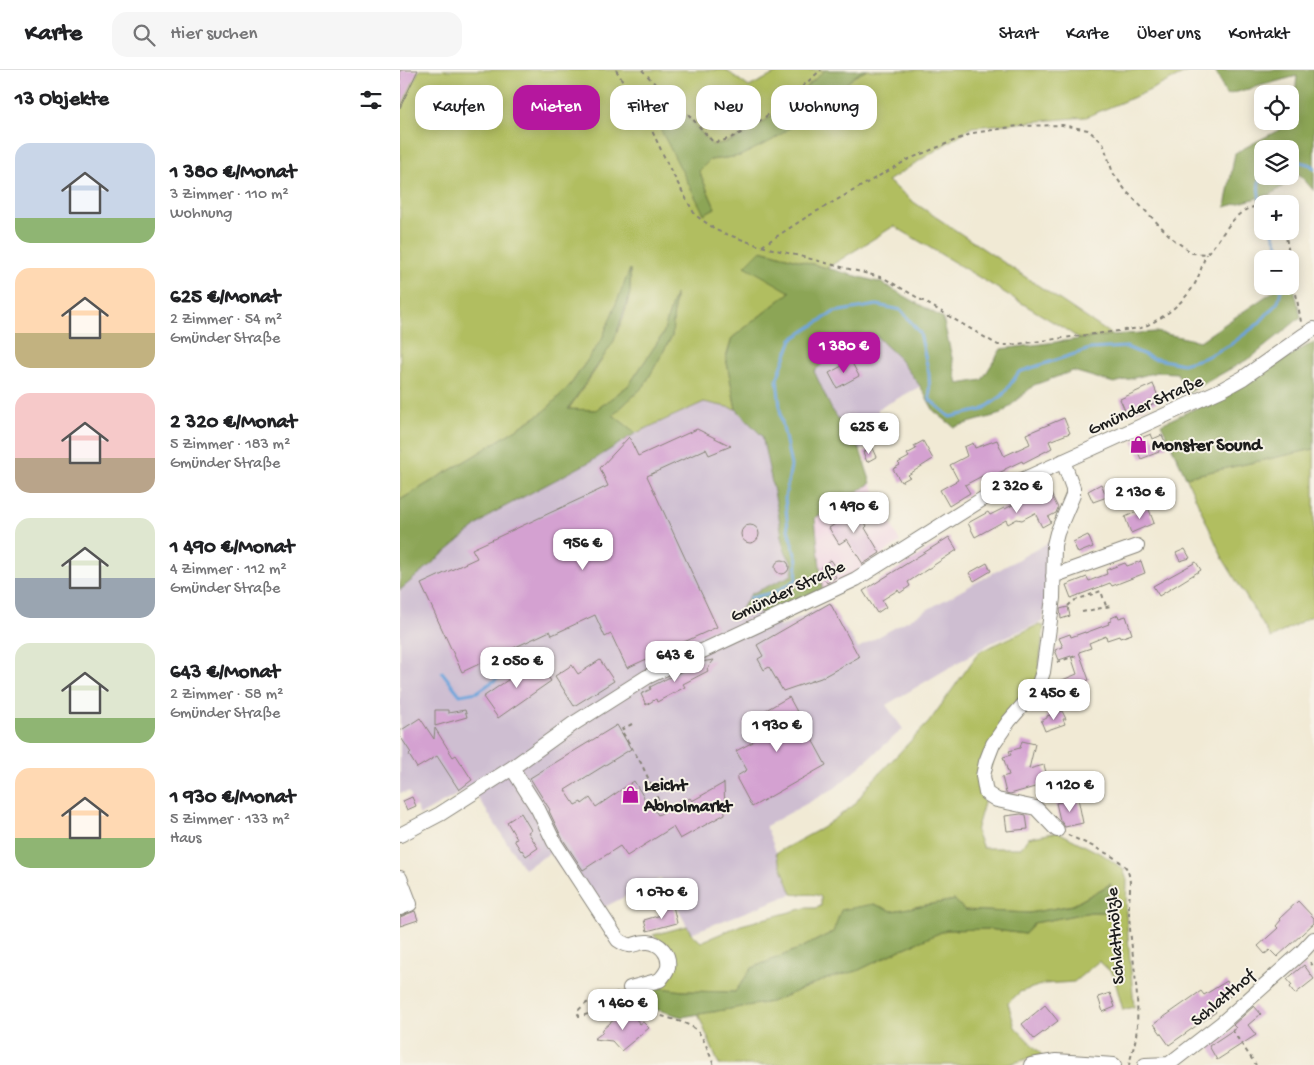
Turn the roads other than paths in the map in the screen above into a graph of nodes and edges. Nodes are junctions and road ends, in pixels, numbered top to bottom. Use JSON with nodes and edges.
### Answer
{"nodes":[{"id":1,"x":1309,"y":332,"type":"edge"},
{"id":2,"x":1063,"y":461,"type":"junction"},
{"id":3,"x":1137,"y":546,"type":"dead end"},
{"id":4,"x":1053,"y":576,"type":"junction"},
{"id":5,"x":512,"y":768,"type":"junction"},
{"id":6,"x":1057,"y":830,"type":"road end"},
{"id":7,"x":400,"y":835,"type":"edge"},
{"id":8,"x":400,"y":878,"type":"edge"},
{"id":9,"x":400,"y":908,"type":"edge"},
{"id":10,"x":1314,"y":939,"type":"edge"},
{"id":11,"x":630,"y":988,"type":"road end"},
{"id":12,"x":1032,"y":1065,"type":"edge"},
{"id":13,"x":1114,"y":1065,"type":"edge"},
{"id":14,"x":1145,"y":1065,"type":"edge"}],
"edges":[{"from":1,"to":2,"type":"street","name":"Gmünder Straße"},
{"from":2,"to":4,"type":"street"},
{"from":2,"to":5,"type":"street","name":"Gmünder Straße"},
{"from":3,"to":4,"type":"street"},
{"from":4,"to":6,"type":"street"},
{"from":5,"to":7,"type":"street","name":"Gmünder Straße"},
{"from":5,"to":11,"type":"street"},
{"from":8,"to":9,"type":"street"},
{"from":10,"to":14,"type":"street","name":"Schlatthof"},
{"from":12,"to":13,"type":"street"}]}
